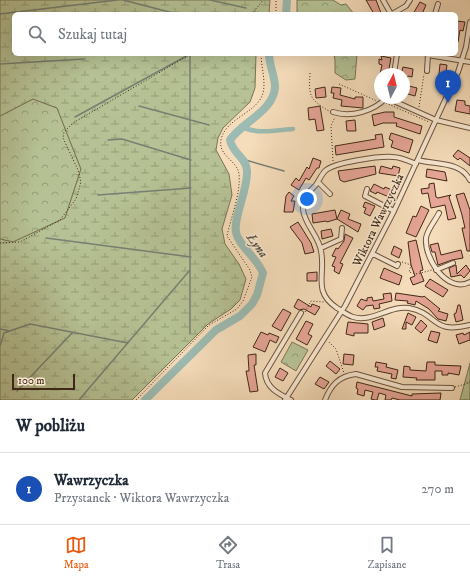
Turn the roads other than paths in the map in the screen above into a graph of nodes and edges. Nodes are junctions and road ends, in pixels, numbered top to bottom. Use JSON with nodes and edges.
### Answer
{"nodes":[{"id":1,"x":383,"y":0,"type":"edge"},
{"id":2,"x":410,"y":0,"type":"edge"},
{"id":3,"x":438,"y":4,"type":"dead end"},
{"id":4,"x":391,"y":12,"type":"edge"},
{"id":5,"x":396,"y":12,"type":"edge"},
{"id":6,"x":436,"y":12,"type":"edge"},
{"id":7,"x":470,"y":22,"type":"edge"},
{"id":8,"x":469,"y":38,"type":"edge"},
{"id":9,"x":397,"y":56,"type":"edge"},
{"id":10,"x":428,"y":56,"type":"edge"},
{"id":11,"x":434,"y":56,"type":"edge"},
{"id":12,"x":461,"y":61,"type":"junction"},
{"id":13,"x":470,"y":62,"type":"edge"},
{"id":14,"x":395,"y":68,"type":"edge"},
{"id":15,"x":427,"y":72,"type":"road end"},
{"id":16,"x":378,"y":104,"type":"edge"},
{"id":17,"x":400,"y":104,"type":"edge"},
{"id":18,"x":335,"y":113,"type":"road end"},
{"id":19,"x":436,"y":120,"type":"junction"},
{"id":20,"x":470,"y":128,"type":"edge"},
{"id":21,"x":417,"y":162,"type":"junction"},
{"id":22,"x":470,"y":180,"type":"edge"},
{"id":23,"x":318,"y":182,"type":"junction"},
{"id":24,"x":367,"y":189,"type":"dead end"},
{"id":25,"x":330,"y":194,"type":"dead end"},
{"id":26,"x":394,"y":212,"type":"junction"},
{"id":27,"x":440,"y":214,"type":"dead end"},
{"id":28,"x":342,"y":228,"type":"dead end"},
{"id":29,"x":321,"y":248,"type":"junction"},
{"id":30,"x":373,"y":254,"type":"junction"},
{"id":31,"x":453,"y":262,"type":"dead end"},
{"id":32,"x":398,"y":264,"type":"road end"},
{"id":33,"x":436,"y":270,"type":"junction"},
{"id":34,"x":470,"y":282,"type":"edge"},
{"id":35,"x":342,"y":311,"type":"junction"},
{"id":36,"x":301,"y":313,"type":"road end"},
{"id":37,"x":470,"y":325,"type":"edge"},
{"id":38,"x":452,"y":388,"type":"road end"},
{"id":39,"x":286,"y":399,"type":"edge"},
{"id":40,"x":291,"y":400,"type":"edge"},
{"id":41,"x":325,"y":400,"type":"edge"}],
"edges":[{"from":1,"to":4,"type":"street"},
{"from":2,"to":5,"type":"street"},
{"from":3,"to":6,"type":"street"},
{"from":7,"to":8,"type":"street","name":"Wiktora Wawrzyczka"},
{"from":8,"to":12,"type":"street","name":"Wiktora Wawrzyczka"},
{"from":9,"to":14,"type":"street"},
{"from":10,"to":15,"type":"street"},
{"from":11,"to":12,"type":"street"},
{"from":12,"to":13,"type":"street"},
{"from":12,"to":19,"type":"street","name":"Wiktora Wawrzyczka"},
{"from":16,"to":18,"type":"street"},
{"from":17,"to":19,"type":"street"},
{"from":19,"to":20,"type":"street"},
{"from":19,"to":21,"type":"street","name":"Wiktora Wawrzyczka"},
{"from":21,"to":22,"type":"street"},
{"from":21,"to":23,"type":"street"},
{"from":21,"to":26,"type":"street","name":"Wiktora Wawrzyczka"},
{"from":23,"to":25,"type":"street"},
{"from":23,"to":29,"type":"street"},
{"from":24,"to":26,"type":"street"},
{"from":26,"to":30,"type":"street","name":"Wiktora Wawrzyczka"},
{"from":27,"to":33,"type":"street"},
{"from":28,"to":29,"type":"street"},
{"from":29,"to":35,"type":"street"},
{"from":30,"to":32,"type":"street"},
{"from":30,"to":35,"type":"street","name":"Wiktora Wawrzyczka"},
{"from":31,"to":33,"type":"street"},
{"from":33,"to":34,"type":"street"},
{"from":35,"to":37,"type":"street"},
{"from":35,"to":39,"type":"street","name":"Wiktora Wawrzyczka"},
{"from":36,"to":39,"type":"street"},
{"from":38,"to":41,"type":"street"},
{"from":39,"to":40,"type":"street"}]}
